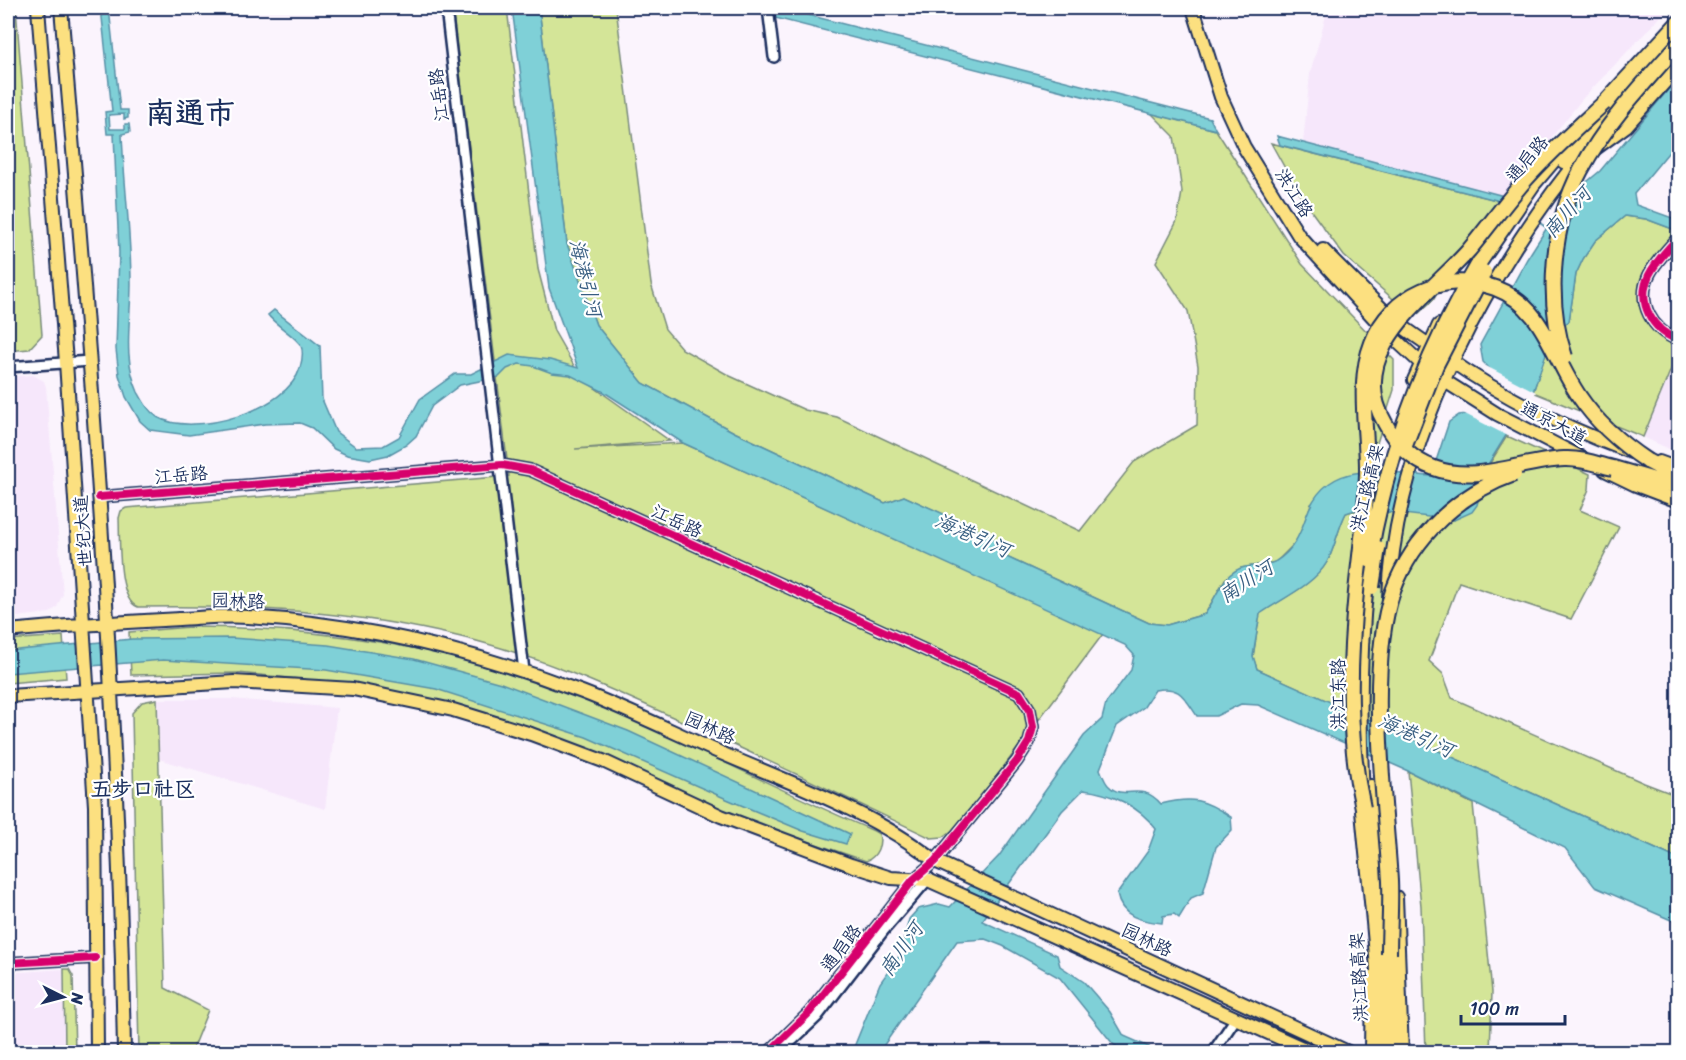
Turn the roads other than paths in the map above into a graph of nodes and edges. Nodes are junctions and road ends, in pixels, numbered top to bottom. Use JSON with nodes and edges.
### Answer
{"nodes":[{"id":1,"x":38,"y":8,"type":"edge"},
{"id":2,"x":61,"y":8,"type":"edge"},
{"id":3,"x":446,"y":8,"type":"edge"},
{"id":4,"x":768,"y":8,"type":"edge"},
{"id":5,"x":1193,"y":8,"type":"edge"},
{"id":6,"x":1201,"y":8,"type":"edge"},
{"id":7,"x":1678,"y":14,"type":"edge"},
{"id":8,"x":1678,"y":23,"type":"edge"},
{"id":9,"x":1678,"y":41,"type":"edge"},
{"id":10,"x":774,"y":57,"type":"dead end"},
{"id":11,"x":1678,"y":67,"type":"edge"},
{"id":12,"x":1604,"y":103,"type":"junction"},
{"id":13,"x":1568,"y":172,"type":"junction"},
{"id":14,"x":1678,"y":238,"type":"edge"},
{"id":15,"x":1678,"y":340,"type":"edge"},
{"id":16,"x":1428,"y":344,"type":"junction"},
{"id":17,"x":90,"y":361,"type":"junction"},
{"id":18,"x":66,"y":362,"type":"junction"},
{"id":19,"x":1453,"y":362,"type":"junction"},
{"id":20,"x":1420,"y":363,"type":"junction"},
{"id":21,"x":8,"y":367,"type":"edge"},
{"id":22,"x":1445,"y":381,"type":"junction"},
{"id":23,"x":1647,"y":461,"type":"junction"},
{"id":24,"x":502,"y":465,"type":"junction"},
{"id":25,"x":1613,"y":468,"type":"junction"},
{"id":26,"x":1678,"y":469,"type":"edge"},
{"id":27,"x":1678,"y":477,"type":"edge"},
{"id":28,"x":1678,"y":487,"type":"edge"},
{"id":29,"x":99,"y":497,"type":"junction"},
{"id":30,"x":1678,"y":501,"type":"edge"},
{"id":31,"x":106,"y":622,"type":"junction"},
{"id":32,"x":84,"y":625,"type":"junction"},
{"id":33,"x":8,"y":631,"type":"edge"},
{"id":34,"x":524,"y":671,"type":"junction"},
{"id":35,"x":87,"y":689,"type":"junction"},
{"id":36,"x":110,"y":689,"type":"junction"},
{"id":37,"x":8,"y":696,"type":"edge"},
{"id":38,"x":1363,"y":808,"type":"junction"},
{"id":39,"x":935,"y":861,"type":"junction"},
{"id":40,"x":914,"y":880,"type":"junction"},
{"id":41,"x":928,"y":880,"type":"junction"},
{"id":42,"x":1389,"y":954,"type":"junction"},
{"id":43,"x":95,"y":958,"type":"junction"},
{"id":44,"x":8,"y":963,"type":"edge"},
{"id":45,"x":1236,"y":1018,"type":"junction"},
{"id":46,"x":97,"y":1053,"type":"edge"},
{"id":47,"x":124,"y":1053,"type":"edge"},
{"id":48,"x":770,"y":1053,"type":"edge"},
{"id":49,"x":780,"y":1053,"type":"edge"},
{"id":50,"x":1213,"y":1053,"type":"edge"},
{"id":51,"x":1311,"y":1053,"type":"edge"},
{"id":52,"x":1348,"y":1053,"type":"edge"},
{"id":53,"x":1371,"y":1053,"type":"edge"},
{"id":54,"x":1380,"y":1053,"type":"edge"},
{"id":55,"x":1394,"y":1053,"type":"edge"},
{"id":56,"x":1402,"y":1053,"type":"edge"}],
"edges":[{"from":1,"to":18,"type":"main road","name":"世纪大道"},
{"from":2,"to":17,"type":"main road","name":"世纪大道"},
{"from":3,"to":24,"type":"street","name":"江岳路"},
{"from":4,"to":10,"type":"street"},
{"from":5,"to":20,"type":"main road","name":"洪江路"},
{"from":6,"to":16,"type":"main road","name":"洪江路"},
{"from":7,"to":16,"type":"main road","name":"通启路"},
{"from":8,"to":12,"type":"highway","name":"洪江路高架"},
{"from":9,"to":13,"type":"main road"},
{"from":9,"to":23,"type":"highway","bridge":true},
{"from":9,"to":42,"type":"highway","name":"洪江路高架","bridge":true},
{"from":11,"to":13,"type":"main road"},
{"from":12,"to":25,"type":"highway","bridge":true},
{"from":12,"to":38,"type":"highway","name":"洪江路高架","bridge":true},
{"from":13,"to":19,"type":"main road"},
{"from":14,"to":15,"type":"street"},
{"from":16,"to":19,"type":"main road","name":"通京大道"},
{"from":16,"to":20,"type":"main road","name":"洪江东路"},
{"from":17,"to":18,"type":"street"},
{"from":17,"to":29,"type":"main road","name":"世纪大道"},
{"from":18,"to":21,"type":"street"},
{"from":18,"to":32,"type":"main road","name":"世纪大道"},
{"from":19,"to":22,"type":"main road"},
{"from":19,"to":26,"type":"main road","name":"通京大道"},
{"from":20,"to":22,"type":"main road","name":"通京大道"},
{"from":20,"to":53,"type":"main road","name":"洪江东路","bridge":true},
{"from":22,"to":30,"type":"main road","name":"通京大道"},
{"from":22,"to":56,"type":"main road","bridge":true},
{"from":23,"to":27,"type":"highway"},
{"from":23,"to":38,"type":"highway","bridge":true},
{"from":24,"to":29,"type":"street","name":"江岳路"},
{"from":24,"to":34,"type":"street"},
{"from":24,"to":39,"type":"street","name":"江岳路"},
{"from":25,"to":28,"type":"highway"},
{"from":25,"to":42,"type":"highway","bridge":true},
{"from":29,"to":31,"type":"main road","name":"世纪大道"},
{"from":31,"to":32,"type":"main road","name":"园林路"},
{"from":31,"to":34,"type":"main road","name":"园林路"},
{"from":31,"to":36,"type":"main road","name":"世纪大道"},
{"from":32,"to":33,"type":"main road","name":"园林路"},
{"from":32,"to":35,"type":"main road","name":"世纪大道"},
{"from":34,"to":39,"type":"main road","name":"园林路"},
{"from":35,"to":36,"type":"main road","name":"园林路"},
{"from":35,"to":37,"type":"main road","name":"园林路"},
{"from":35,"to":43,"type":"main road","name":"世纪大道"},
{"from":36,"to":40,"type":"main road","name":"园林路"},
{"from":36,"to":47,"type":"main road","name":"世纪大道"},
{"from":38,"to":54,"type":"highway","name":"洪江路高架"},
{"from":39,"to":40,"type":"street","name":"通启路"},
{"from":39,"to":41,"type":"street","name":"通启路"},
{"from":39,"to":52,"type":"main road","name":"园林路"},
{"from":40,"to":41,"type":"main road","name":"园林路"},
{"from":40,"to":48,"type":"street","name":"通启路"},
{"from":41,"to":45,"type":"main road","name":"园林路"},
{"from":41,"to":49,"type":"street","name":"通启路"},
{"from":42,"to":55,"type":"highway","name":"洪江路高架"},
{"from":43,"to":44,"type":"street"},
{"from":43,"to":46,"type":"main road","name":"世纪大道"},
{"from":45,"to":50,"type":"street"},
{"from":45,"to":51,"type":"main road","name":"园林路"}]}
